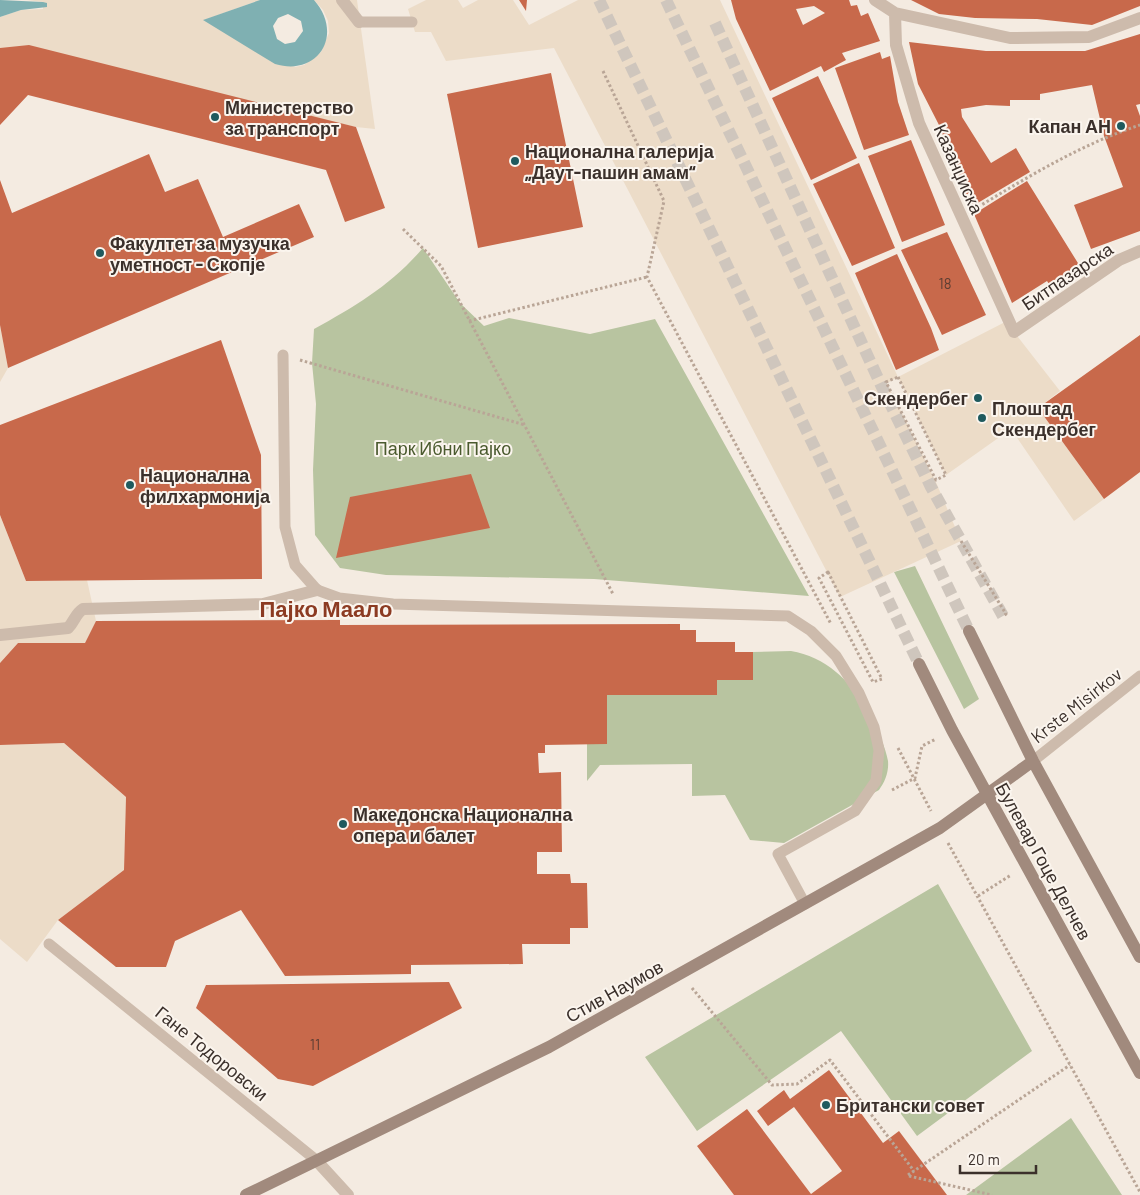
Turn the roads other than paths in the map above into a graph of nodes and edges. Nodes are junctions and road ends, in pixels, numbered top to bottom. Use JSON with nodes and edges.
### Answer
{"nodes":[{"id":1,"x":342,"y":0,"type":"edge"},
{"id":2,"x":875,"y":0,"type":"edge"},
{"id":3,"x":895,"y":13,"type":"junction"},
{"id":4,"x":1140,"y":18,"type":"edge"},
{"id":5,"x":359,"y":22,"type":"joint"},
{"id":6,"x":412,"y":22,"type":"dead end"},
{"id":7,"x":1140,"y":250,"type":"edge"},
{"id":8,"x":1014,"y":332,"type":"joint"},
{"id":9,"x":283,"y":354,"type":"road end"},
{"id":10,"x":317,"y":590,"type":"junction"},
{"id":11,"x":969,"y":632,"type":"tunnel mouth"},
{"id":12,"x":0,"y":635,"type":"edge"},
{"id":13,"x":919,"y":664,"type":"tunnel mouth"},
{"id":14,"x":1140,"y":676,"type":"edge"},
{"id":15,"x":1033,"y":761,"type":"junction"},
{"id":16,"x":987,"y":795,"type":"junction"},
{"id":17,"x":805,"y":904,"type":"junction"},
{"id":18,"x":49,"y":944,"type":"dead end"},
{"id":19,"x":1140,"y":957,"type":"edge"},
{"id":20,"x":1140,"y":1074,"type":"edge"},
{"id":21,"x":316,"y":1160,"type":"junction"},
{"id":22,"x":246,"y":1195,"type":"edge"},
{"id":23,"x":348,"y":1195,"type":"edge"}],
"edges":[{"from":1,"to":5,"type":"street"},
{"from":2,"to":3,"type":"street"},
{"from":3,"to":4,"type":"street"},
{"from":3,"to":8,"type":"street","name":"Казанџиска"},
{"from":5,"to":6,"type":"lane"},
{"from":7,"to":8,"type":"street","name":"Битпазарска"},
{"from":9,"to":10,"type":"lane"},
{"from":10,"to":12,"type":"street"},
{"from":10,"to":17,"type":"lane"},
{"from":11,"to":15,"type":"street"},
{"from":13,"to":16,"type":"street","name":"Булевар Гоце Делчев"},
{"from":14,"to":15,"type":"lane","name":"Krste Misirkov"},
{"from":15,"to":16,"type":"street","name":"Стив Наумов"},
{"from":15,"to":19,"type":"street"},
{"from":16,"to":17,"type":"street","name":"Стив Наумов"},
{"from":16,"to":20,"type":"street","name":"Булевар Гоце Делчев"},
{"from":17,"to":21,"type":"street","name":"Стив Наумов"},
{"from":18,"to":21,"type":"lane","name":"Гане Тодоровски"},
{"from":21,"to":22,"type":"street","name":"Стив Наумов"},
{"from":21,"to":23,"type":"street","name":"Гане Тодоровски"}]}
